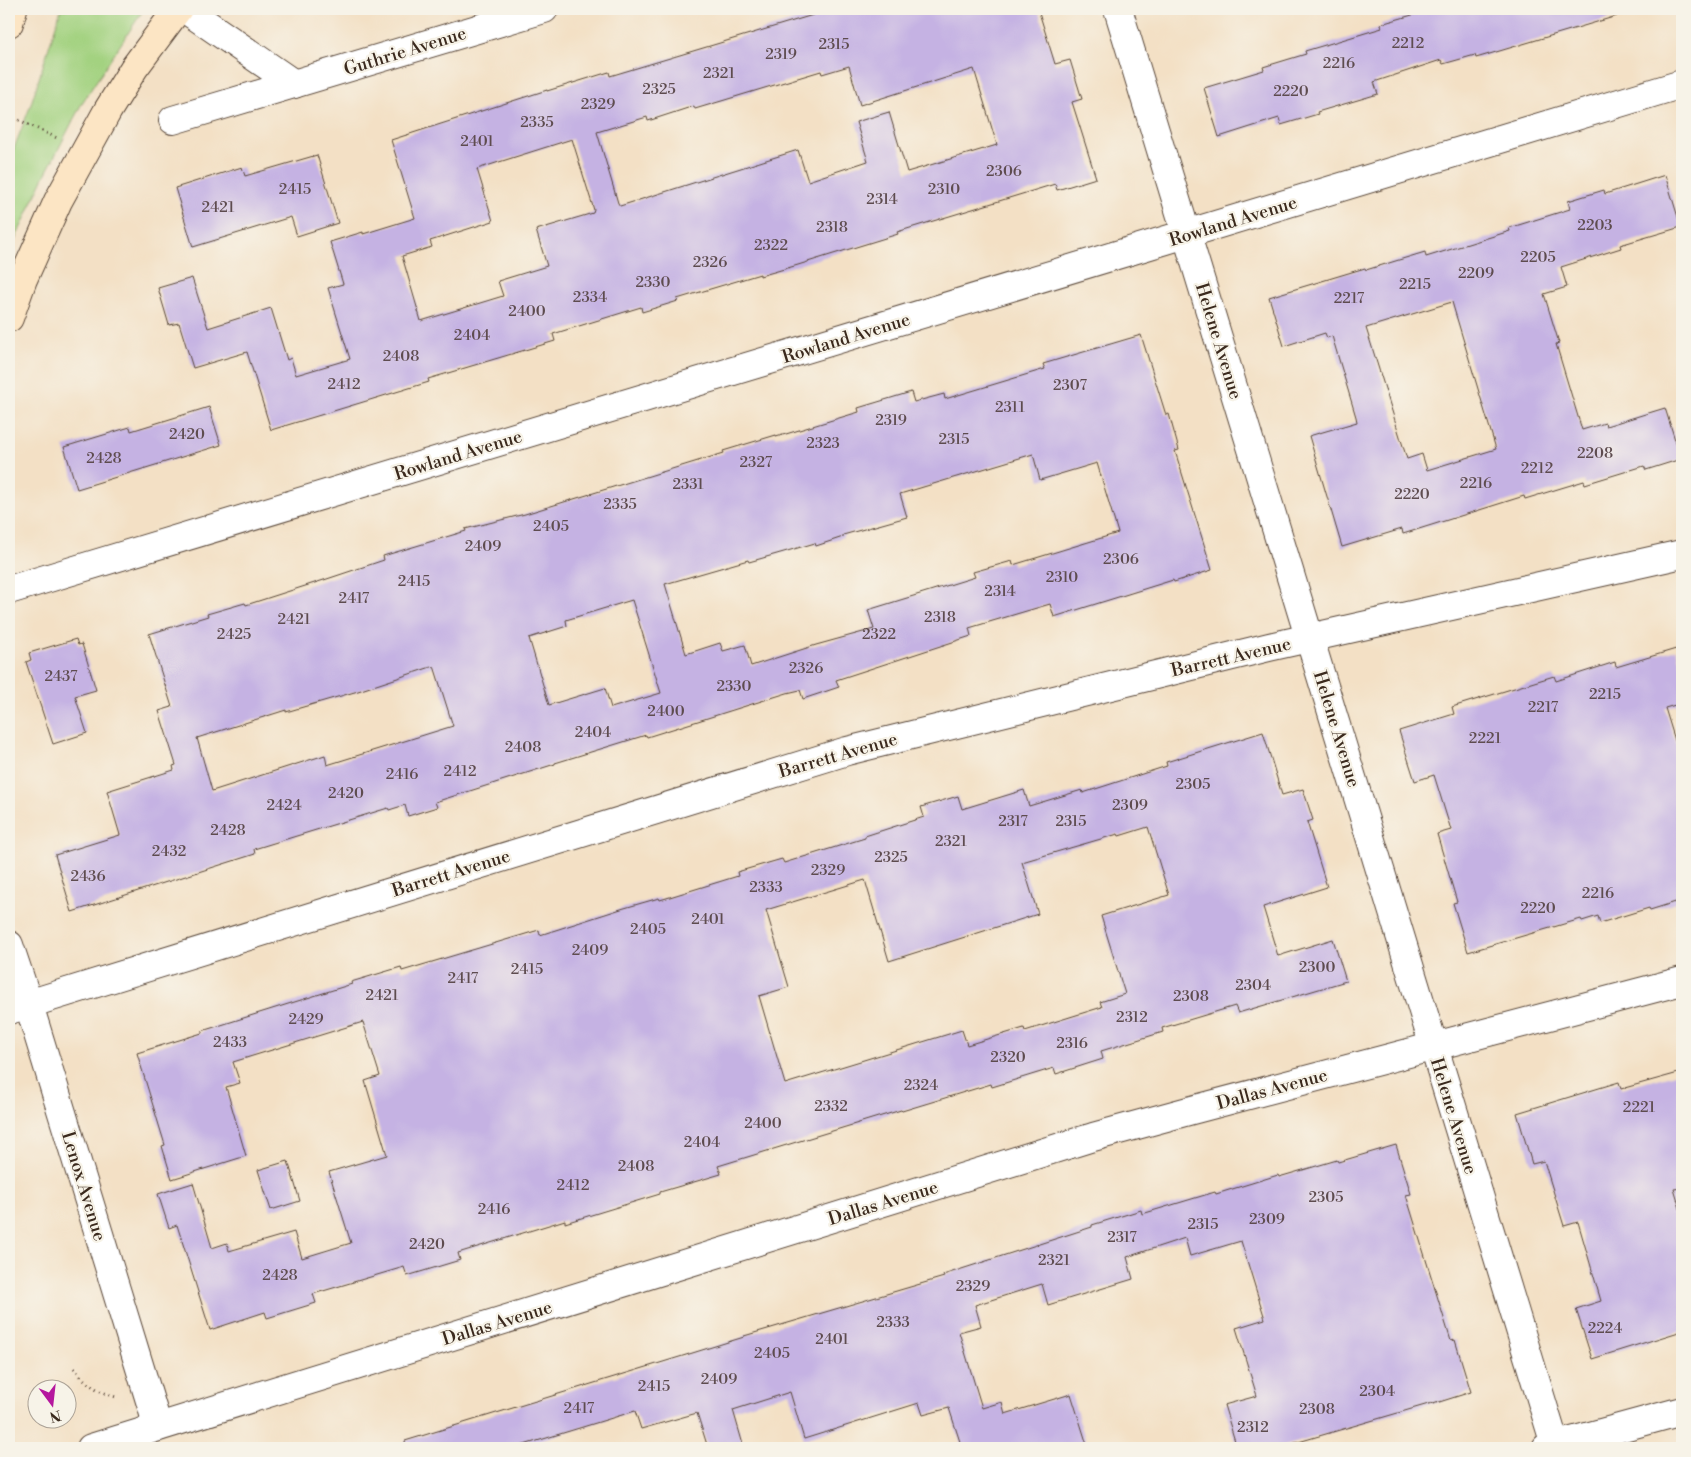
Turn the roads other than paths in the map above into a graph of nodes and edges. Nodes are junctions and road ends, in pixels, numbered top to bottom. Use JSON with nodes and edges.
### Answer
{"nodes":[{"id":1,"x":13,"y":9,"type":"edge"},
{"id":2,"x":178,"y":9,"type":"edge"},
{"id":3,"x":184,"y":9,"type":"edge"},
{"id":4,"x":544,"y":9,"type":"edge"},
{"id":5,"x":1118,"y":9,"type":"edge"},
{"id":6,"x":9,"y":23,"type":"edge"},
{"id":7,"x":294,"y":84,"type":"junction"},
{"id":8,"x":1682,"y":84,"type":"edge"},
{"id":9,"x":173,"y":120,"type":"dead end"},
{"id":10,"x":1187,"y":235,"type":"junction"},
{"id":11,"x":9,"y":318,"type":"edge"},
{"id":12,"x":1682,"y":554,"type":"edge"},
{"id":13,"x":9,"y":590,"type":"edge"},
{"id":14,"x":1310,"y":638,"type":"junction"},
{"id":15,"x":9,"y":945,"type":"edge"},
{"id":16,"x":1682,"y":981,"type":"edge"},
{"id":17,"x":19,"y":1007,"type":"edge"},
{"id":18,"x":1433,"y":1047,"type":"junction"},
{"id":19,"x":1682,"y":1411,"type":"edge"},
{"id":20,"x":158,"y":1427,"type":"junction"},
{"id":21,"x":1553,"y":1447,"type":"edge"},
{"id":22,"x":91,"y":1448,"type":"edge"}],
"edges":[{"from":1,"to":6,"type":"main road"},
{"from":2,"to":11,"type":"main road"},
{"from":3,"to":7,"type":"street"},
{"from":4,"to":7,"type":"street","name":"Guthrie Avenue"},
{"from":5,"to":10,"type":"street","name":"Helene Avenue"},
{"from":7,"to":9,"type":"street","name":"Guthrie Avenue"},
{"from":8,"to":10,"type":"street","name":"Rowland Avenue"},
{"from":10,"to":13,"type":"street","name":"Rowland Avenue"},
{"from":10,"to":14,"type":"street","name":"Helene Avenue"},
{"from":12,"to":14,"type":"street","name":"Barrett Avenue"},
{"from":14,"to":17,"type":"street","name":"Barrett Avenue"},
{"from":14,"to":18,"type":"street","name":"Helene Avenue"},
{"from":15,"to":17,"type":"street","name":"Lenox Avenue"},
{"from":16,"to":18,"type":"street","name":"Dallas Avenue"},
{"from":17,"to":20,"type":"street","name":"Lenox Avenue"},
{"from":18,"to":20,"type":"street","name":"Dallas Avenue"},
{"from":18,"to":21,"type":"street","name":"Helene Avenue"},
{"from":19,"to":21,"type":"street"},
{"from":20,"to":22,"type":"street","name":"Dallas Avenue"}]}
